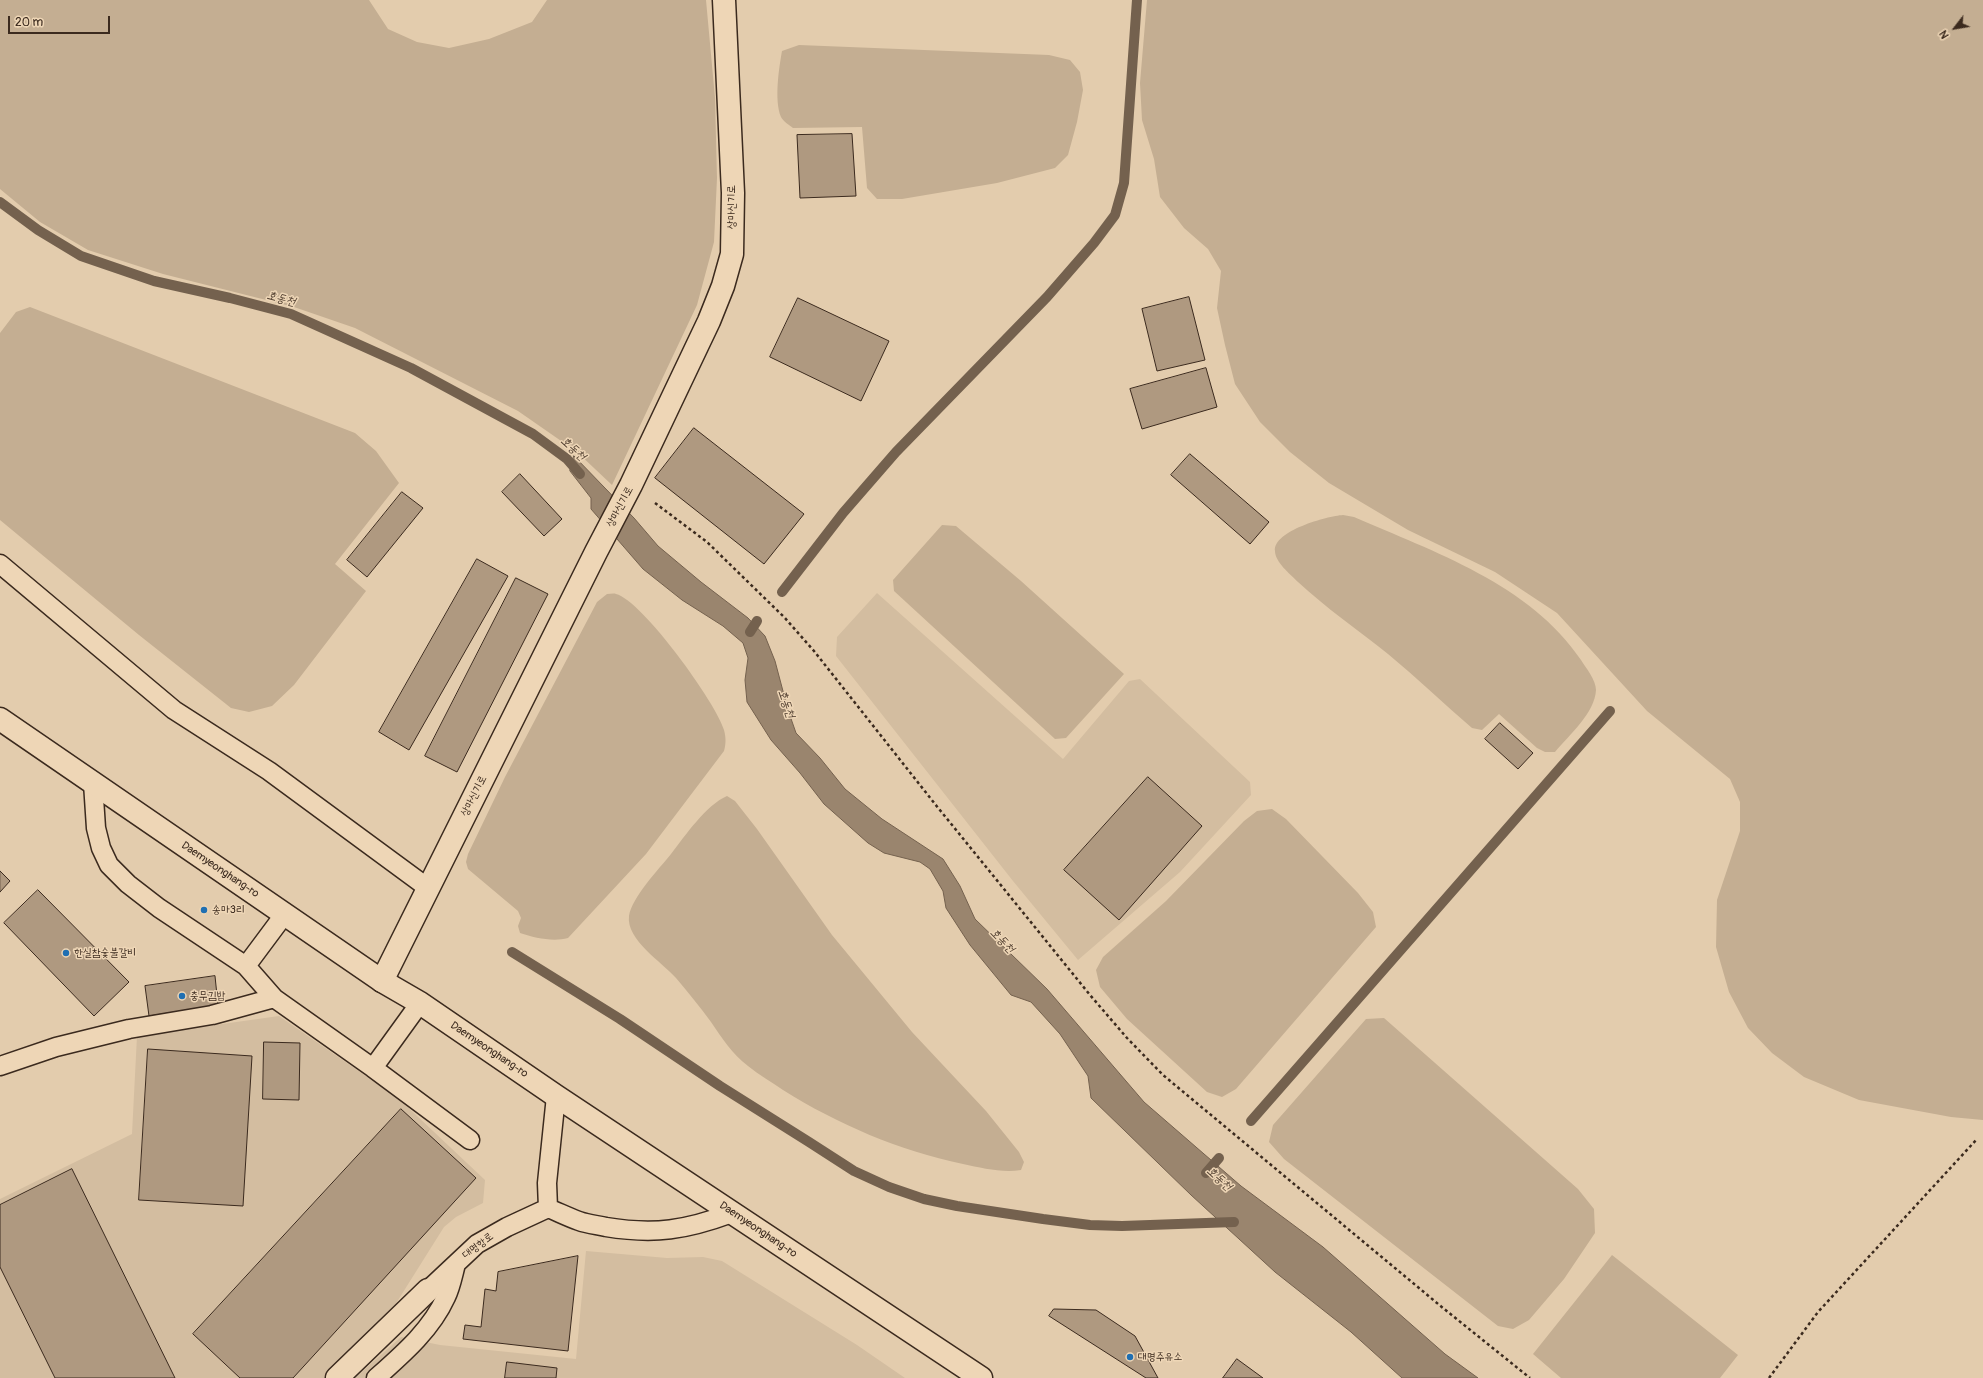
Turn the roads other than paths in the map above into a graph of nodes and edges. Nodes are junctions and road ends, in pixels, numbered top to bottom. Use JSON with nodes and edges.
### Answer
{"nodes":[{"id":1,"x":724,"y":0,"type":"edge"},
{"id":2,"x":0,"y":564,"type":"edge"},
{"id":3,"x":0,"y":719,"type":"edge"},
{"id":4,"x":93,"y":783,"type":"junction"},
{"id":5,"x":428,"y":888,"type":"junction"},
{"id":6,"x":284,"y":914,"type":"junction"},
{"id":7,"x":246,"y":966,"type":"junction"},
{"id":8,"x":382,"y":981,"type":"junction"},
{"id":9,"x":274,"y":998,"type":"junction"},
{"id":10,"x":420,"y":1003,"type":"junction"},
{"id":11,"x":0,"y":1066,"type":"edge"},
{"id":12,"x":373,"y":1068,"type":"junction"},
{"id":13,"x":556,"y":1096,"type":"junction"},
{"id":14,"x":470,"y":1140,"type":"dead end"},
{"id":15,"x":548,"y":1208,"type":"junction"},
{"id":16,"x":732,"y":1213,"type":"junction"},
{"id":17,"x":456,"y":1263,"type":"junction"},
{"id":18,"x":428,"y":1290,"type":"joint"},
{"id":19,"x":337,"y":1378,"type":"edge"},
{"id":20,"x":376,"y":1378,"type":"edge"},
{"id":21,"x":981,"y":1378,"type":"edge"}],
"edges":[{"from":1,"to":5,"type":"street","name":"상마신기로"},
{"from":2,"to":5,"type":"lane"},
{"from":3,"to":4,"type":"street","name":"Daemyeonghang-ro"},
{"from":4,"to":6,"type":"street","name":"Daemyeonghang-ro"},
{"from":4,"to":7,"type":"lane"},
{"from":5,"to":8,"type":"street","name":"상마신기로"},
{"from":6,"to":7,"type":"lane"},
{"from":6,"to":8,"type":"street","name":"Daemyeonghang-ro"},
{"from":7,"to":9,"type":"lane"},
{"from":8,"to":10,"type":"street","name":"Daemyeonghang-ro"},
{"from":9,"to":11,"type":"lane"},
{"from":9,"to":12,"type":"lane"},
{"from":10,"to":12,"type":"lane"},
{"from":10,"to":13,"type":"street","name":"Daemyeonghang-ro"},
{"from":12,"to":14,"type":"lane"},
{"from":13,"to":15,"type":"lane"},
{"from":13,"to":16,"type":"street","name":"Daemyeonghang-ro"},
{"from":15,"to":16,"type":"lane"},
{"from":15,"to":17,"type":"lane","name":"대명항로"},
{"from":16,"to":21,"type":"street","name":"Daemyeonghang-ro"},
{"from":17,"to":18,"type":"lane","name":"대명항로"},
{"from":17,"to":20,"type":"lane"},
{"from":18,"to":19,"type":"street","name":"대명항로"}]}
